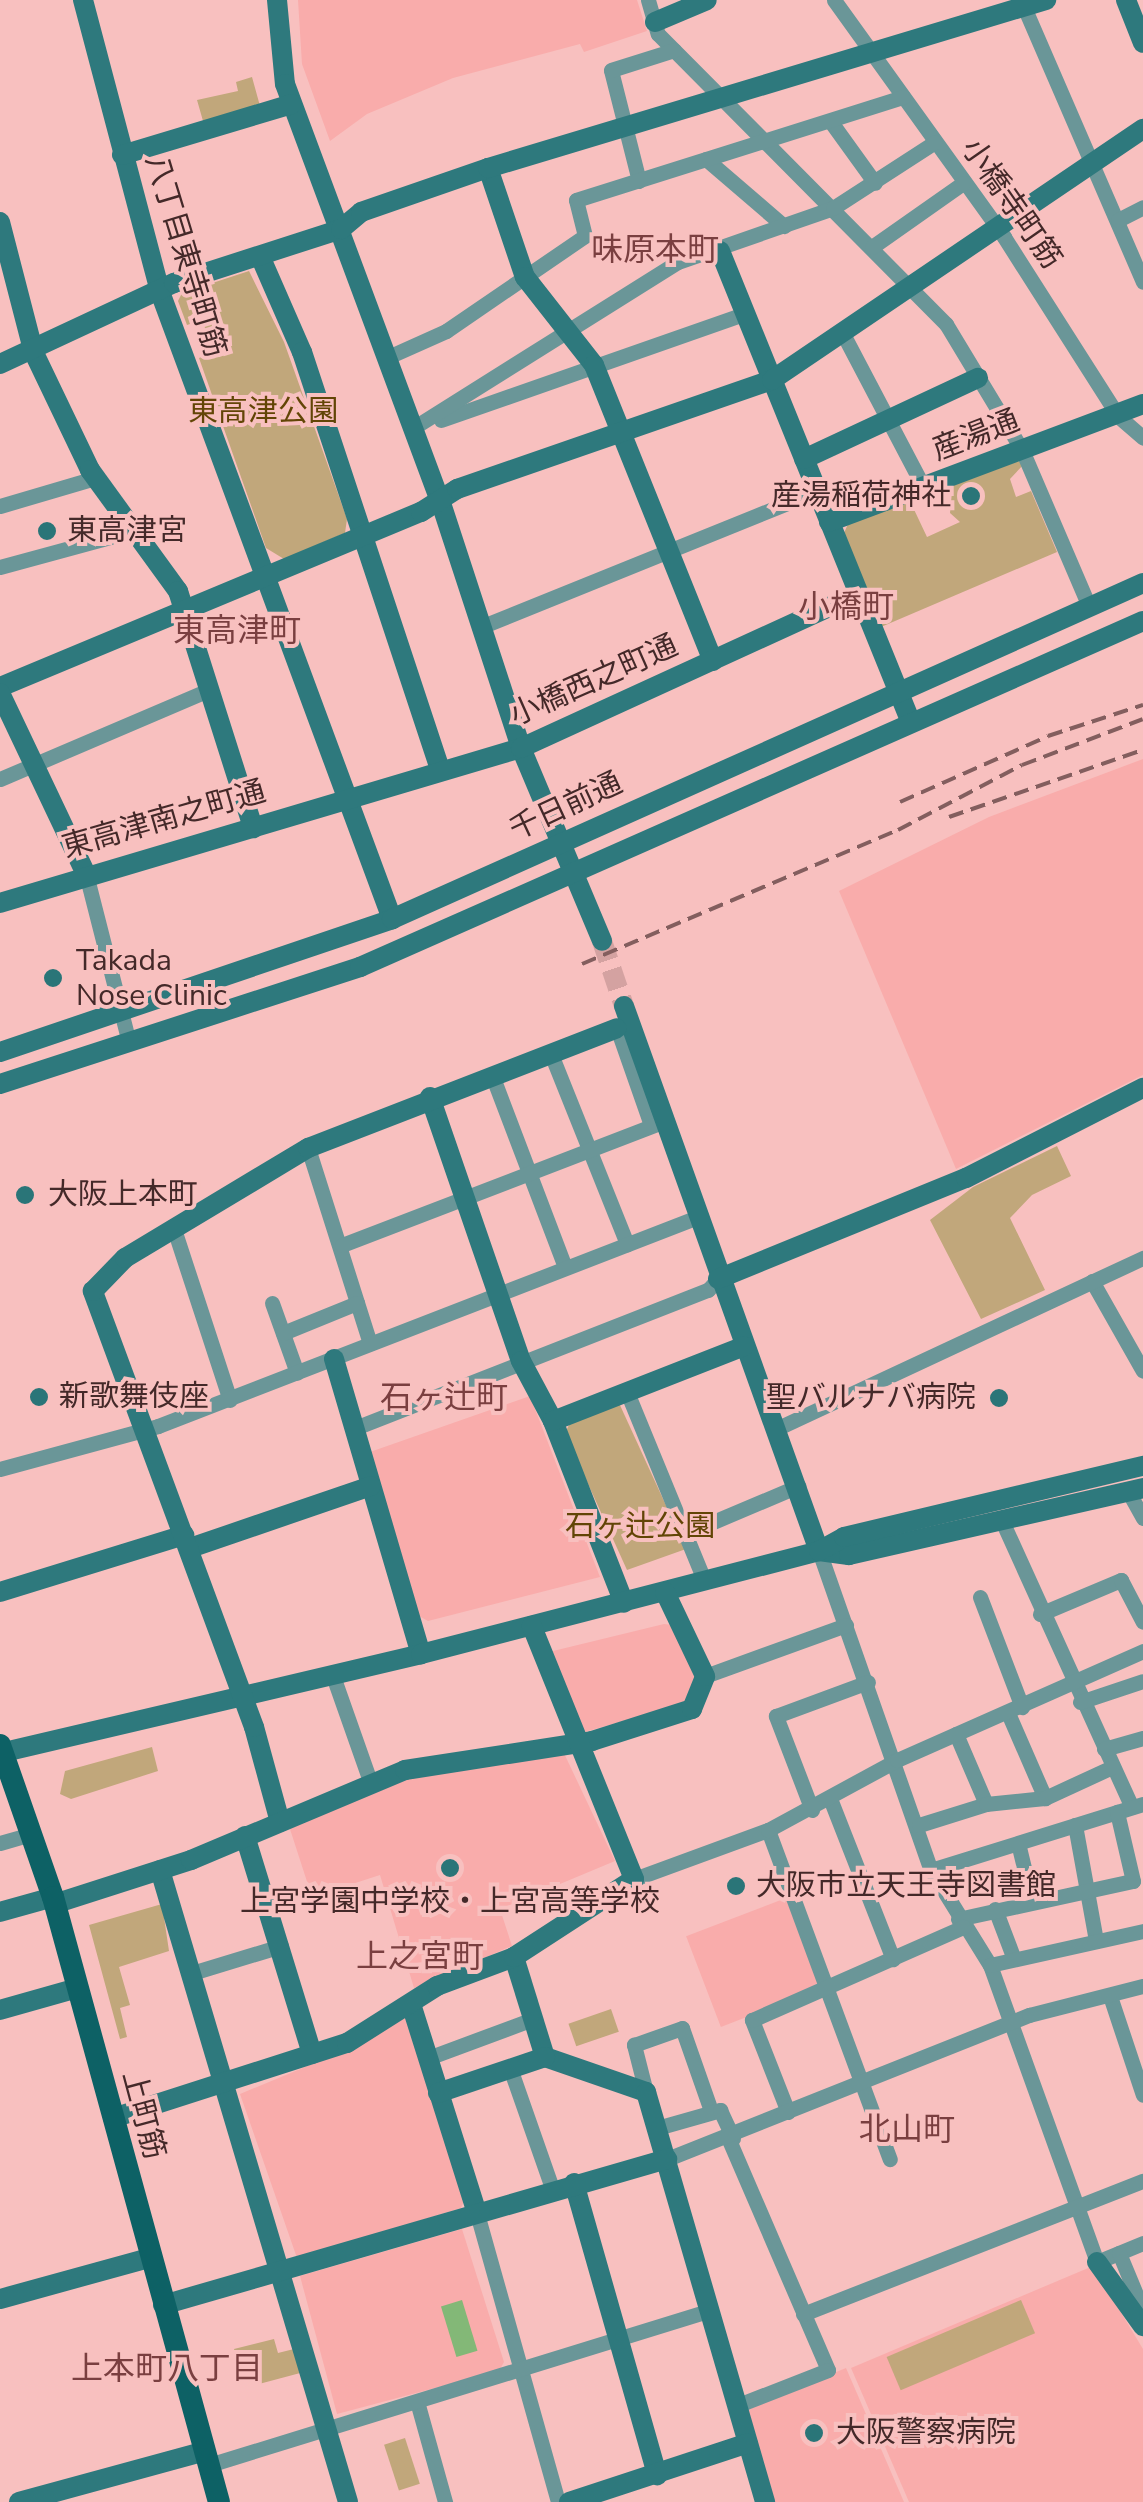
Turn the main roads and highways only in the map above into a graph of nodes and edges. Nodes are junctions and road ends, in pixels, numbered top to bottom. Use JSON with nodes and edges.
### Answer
{"nodes":[{"id":1,"x":1,"y":1751,"type":"edge"},
{"id":2,"x":219,"y":2502,"type":"edge"}],
"edges":[{"from":1,"to":2,"type":"main road","name":"上町筋"}]}
